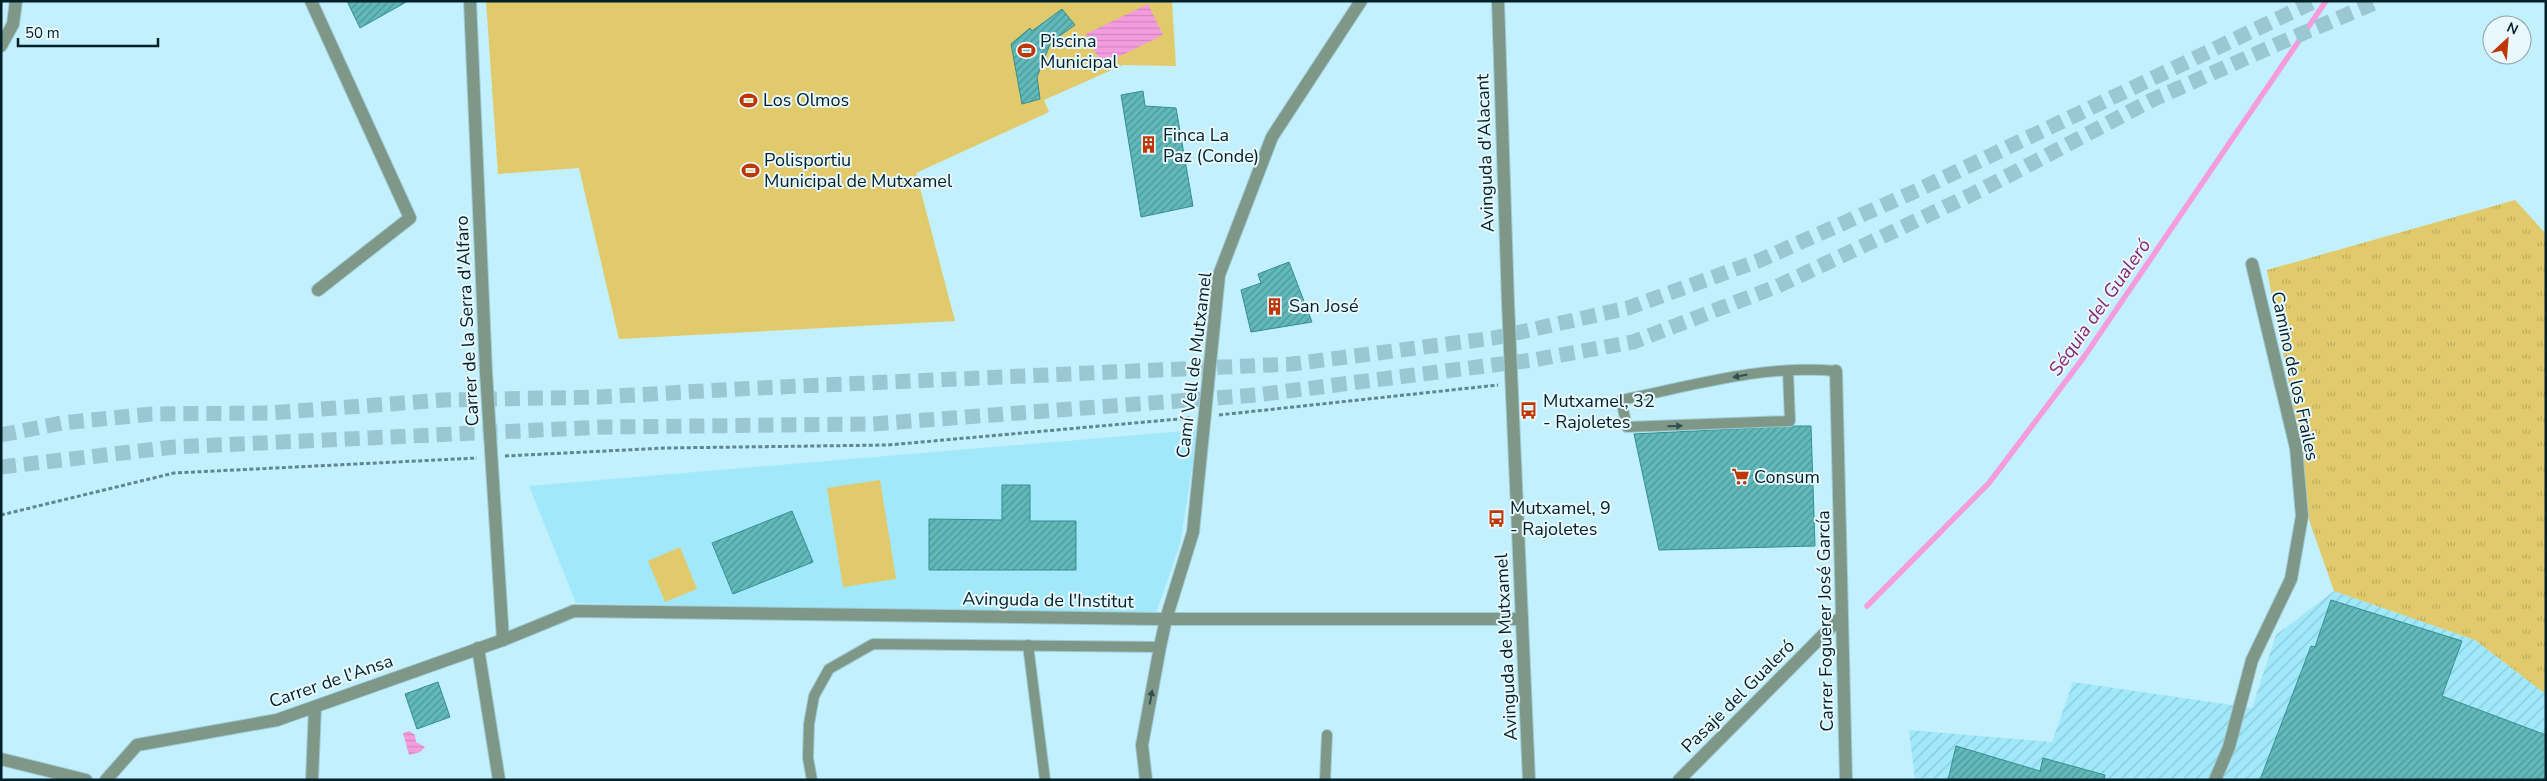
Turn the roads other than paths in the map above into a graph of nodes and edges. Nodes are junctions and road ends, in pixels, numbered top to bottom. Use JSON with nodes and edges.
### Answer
{"nodes":[{"id":1,"x":16,"y":1,"type":"edge"},
{"id":2,"x":311,"y":1,"type":"edge"},
{"id":3,"x":470,"y":1,"type":"edge"},
{"id":4,"x":1361,"y":1,"type":"edge"},
{"id":5,"x":1498,"y":1,"type":"edge"},
{"id":6,"x":1,"y":46,"type":"edge"},
{"id":7,"x":2252,"y":264,"type":"dead end"},
{"id":8,"x":318,"y":290,"type":"dead end"},
{"id":9,"x":1508,"y":303,"type":"joint"},
{"id":10,"x":1788,"y":371,"type":"junction"},
{"id":11,"x":1836,"y":371,"type":"joint"},
{"id":12,"x":574,"y":611,"type":"joint"},
{"id":13,"x":1842,"y":616,"type":"junction"},
{"id":14,"x":1166,"y":619,"type":"junction"},
{"id":15,"x":1522,"y":619,"type":"junction"},
{"id":16,"x":503,"y":640,"type":"junction"},
{"id":17,"x":1028,"y":645,"type":"junction"},
{"id":18,"x":1160,"y":647,"type":"junction"},
{"id":19,"x":478,"y":648,"type":"junction"},
{"id":20,"x":315,"y":707,"type":"junction"},
{"id":21,"x":1327,"y":735,"type":"dead end"},
{"id":22,"x":1,"y":759,"type":"edge"},
{"id":23,"x":86,"y":780,"type":"edge"},
{"id":24,"x":106,"y":780,"type":"edge"},
{"id":25,"x":312,"y":780,"type":"edge"},
{"id":26,"x":499,"y":780,"type":"edge"},
{"id":27,"x":812,"y":780,"type":"edge"},
{"id":28,"x":1045,"y":780,"type":"edge"},
{"id":29,"x":1146,"y":780,"type":"edge"},
{"id":30,"x":1325,"y":780,"type":"edge"},
{"id":31,"x":1529,"y":780,"type":"edge"},
{"id":32,"x":1679,"y":780,"type":"edge"},
{"id":33,"x":1846,"y":780,"type":"edge"},
{"id":34,"x":2215,"y":780,"type":"edge"}],
"edges":[{"from":1,"to":6,"type":"street"},
{"from":2,"to":8,"type":"street"},
{"from":3,"to":16,"type":"street","name":"Carrer de la Serra d'Alfaro"},
{"from":4,"to":14,"type":"street","name":"Camí Vell de Mutxamel"},
{"from":5,"to":9,"type":"street","name":"Avinguda d'Alacant"},
{"from":7,"to":34,"type":"street","name":"Camino de los Frailes"},
{"from":9,"to":15,"type":"street","name":"Avinguda de Mutxamel"},
{"from":10,"to":10,"type":"lane","one_way":true},
{"from":10,"to":11,"type":"lane"},
{"from":11,"to":13,"type":"street","name":"Carrer Foguerer José García"},
{"from":12,"to":14,"type":"street","name":"Avinguda de l'Institut"},
{"from":12,"to":16,"type":"street","name":"Carrer de l'Ansa"},
{"from":13,"to":32,"type":"street","name":"Pasaje del Gualeró"},
{"from":13,"to":33,"type":"street","name":"Carrer Foguerer José García"},
{"from":14,"to":15,"type":"street","name":"Avinguda de l'Institut"},
{"from":14,"to":18,"type":"street","name":"Camí Vell de Mutxamel"},
{"from":15,"to":31,"type":"street","name":"Avinguda de Mutxamel"},
{"from":16,"to":19,"type":"street","name":"Carrer de l'Ansa"},
{"from":17,"to":18,"type":"lane"},
{"from":17,"to":27,"type":"lane"},
{"from":17,"to":28,"type":"lane"},
{"from":29,"to":18,"type":"street","name":"Camí Vell de Mutxamel","one_way":true},
{"from":19,"to":20,"type":"street","name":"Carrer de l'Ansa"},
{"from":19,"to":26,"type":"street"},
{"from":20,"to":24,"type":"street","name":"Carrer de l'Ansa"},
{"from":20,"to":25,"type":"street"},
{"from":21,"to":30,"type":"lane"},
{"from":22,"to":23,"type":"street"}]}
